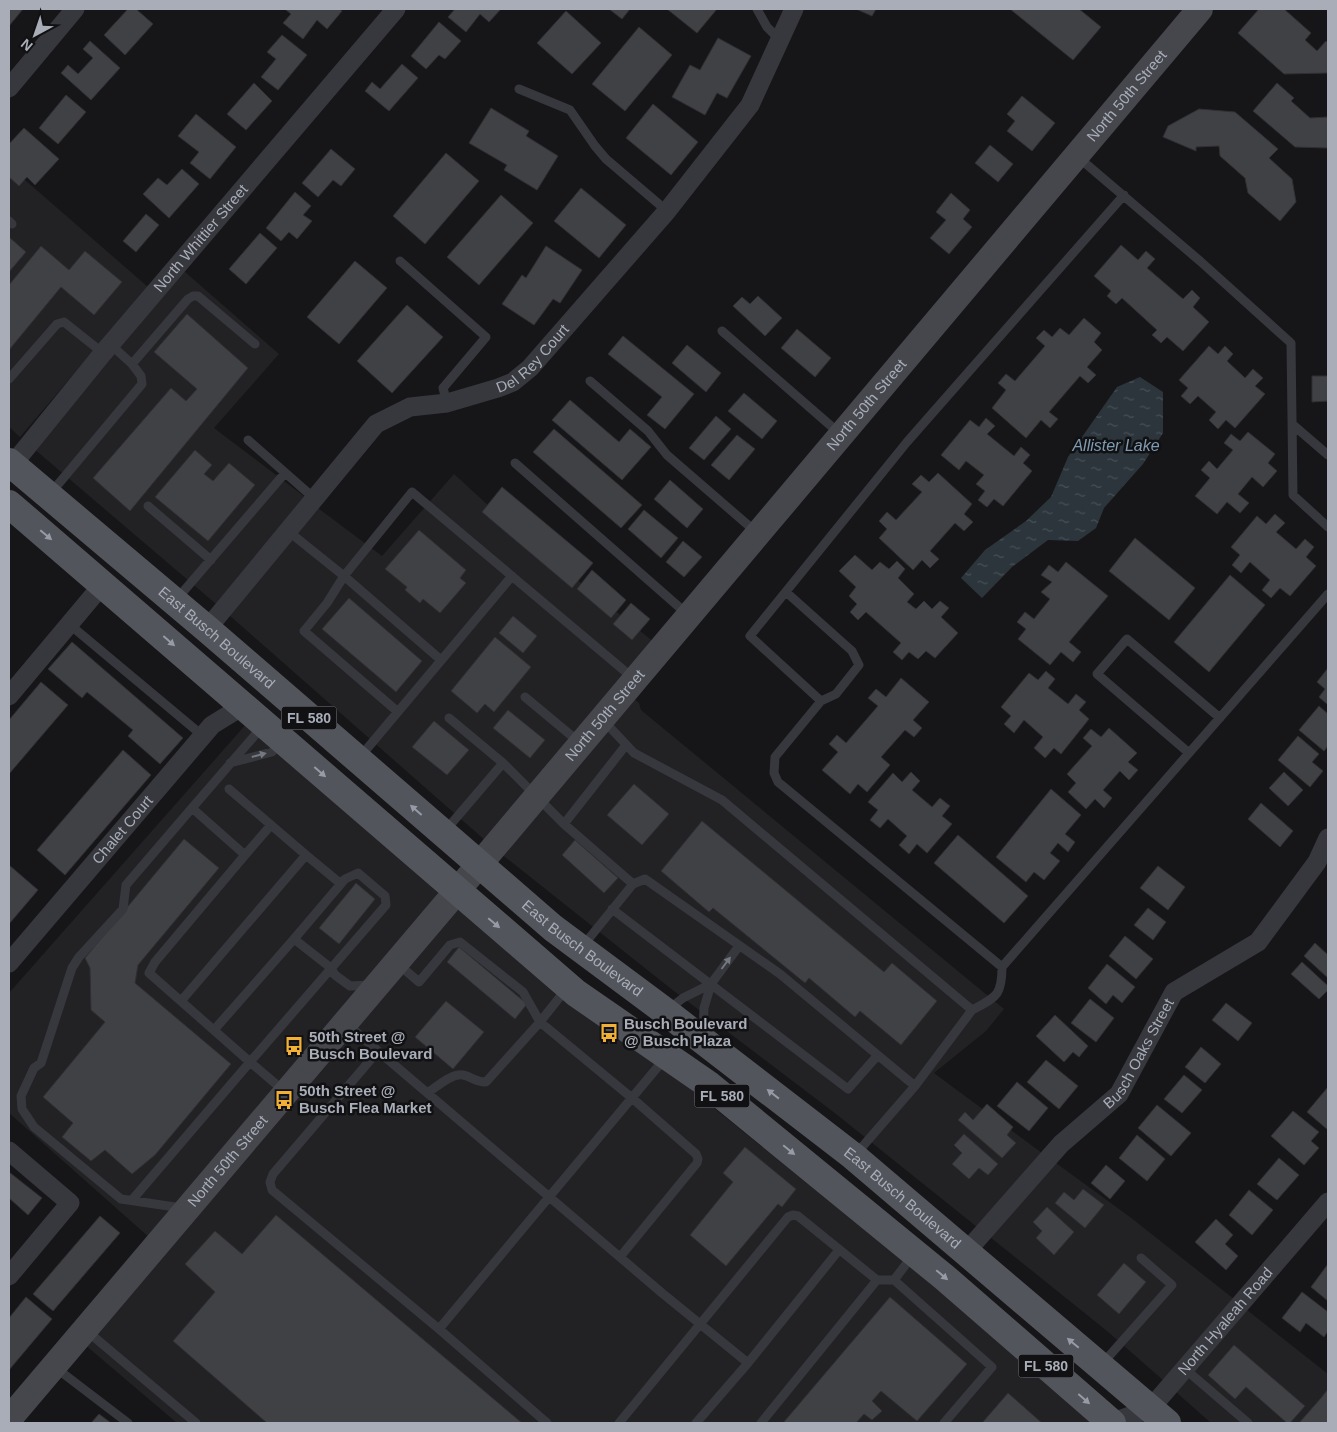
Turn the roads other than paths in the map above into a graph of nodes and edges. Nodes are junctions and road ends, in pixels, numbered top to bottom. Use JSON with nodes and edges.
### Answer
{"nodes":[{"id":1,"x":75,"y":9,"type":"edge"},
{"id":2,"x":396,"y":9,"type":"edge"},
{"id":3,"x":757,"y":9,"type":"edge"},
{"id":4,"x":794,"y":9,"type":"edge"},
{"id":5,"x":1200,"y":9,"type":"edge"},
{"id":6,"x":780,"y":40,"type":"junction"},
{"id":7,"x":9,"y":88,"type":"edge"},
{"id":8,"x":519,"y":89,"type":"dead end"},
{"id":9,"x":1076,"y":156,"type":"junction"},
{"id":10,"x":1124,"y":195,"type":"junction"},
{"id":11,"x":667,"y":211,"type":"junction"},
{"id":12,"x":400,"y":261,"type":"dead end"},
{"id":13,"x":722,"y":332,"type":"dead end"},
{"id":14,"x":255,"y":344,"type":"dead end"},
{"id":15,"x":106,"y":349,"type":"junction"},
{"id":16,"x":132,"y":364,"type":"junction"},
{"id":17,"x":9,"y":379,"type":"edge"},
{"id":18,"x":590,"y":381,"type":"dead end"},
{"id":19,"x":447,"y":403,"type":"junction"},
{"id":20,"x":1292,"y":424,"type":"junction"},
{"id":21,"x":841,"y":435,"type":"junction"},
{"id":22,"x":248,"y":440,"type":"dead end"},
{"id":23,"x":1328,"y":455,"type":"edge"},
{"id":24,"x":515,"y":463,"type":"dead end"},
{"id":25,"x":10,"y":465,"type":"edge"},
{"id":26,"x":285,"y":473,"type":"junction"},
{"id":27,"x":49,"y":495,"type":"junction"},
{"id":28,"x":314,"y":499,"type":"junction"},
{"id":29,"x":9,"y":504,"type":"edge"},
{"id":30,"x":148,"y":506,"type":"dead end"},
{"id":31,"x":1328,"y":527,"type":"edge"},
{"id":32,"x":288,"y":531,"type":"junction"},
{"id":33,"x":758,"y":534,"type":"junction"},
{"id":34,"x":211,"y":560,"type":"junction"},
{"id":35,"x":344,"y":576,"type":"junction"},
{"id":36,"x":512,"y":576,"type":"junction"},
{"id":37,"x":103,"y":584,"type":"junction"},
{"id":38,"x":786,"y":592,"type":"junction"},
{"id":39,"x":1328,"y":594,"type":"edge"},
{"id":40,"x":175,"y":602,"type":"junction"},
{"id":41,"x":689,"y":616,"type":"junction"},
{"id":42,"x":69,"y":624,"type":"junction"},
{"id":43,"x":206,"y":629,"type":"junction"},
{"id":44,"x":441,"y":660,"type":"junction"},
{"id":45,"x":635,"y":680,"type":"junction"},
{"id":46,"x":9,"y":696,"type":"edge"},
{"id":47,"x":525,"y":697,"type":"dead end"},
{"id":48,"x":822,"y":701,"type":"junction"},
{"id":49,"x":243,"y":706,"type":"junction"},
{"id":50,"x":398,"y":712,"type":"junction"},
{"id":51,"x":449,"y":718,"type":"dead end"},
{"id":52,"x":1220,"y":718,"type":"junction"},
{"id":53,"x":602,"y":720,"type":"junction"},
{"id":54,"x":274,"y":732,"type":"junction"},
{"id":55,"x":203,"y":736,"type":"junction"},
{"id":56,"x":581,"y":744,"type":"junction"},
{"id":57,"x":626,"y":745,"type":"junction"},
{"id":58,"x":1189,"y":753,"type":"junction"},
{"id":59,"x":358,"y":759,"type":"junction"},
{"id":60,"x":230,"y":763,"type":"junction"},
{"id":61,"x":503,"y":763,"type":"junction"},
{"id":62,"x":229,"y":789,"type":"dead end"},
{"id":63,"x":538,"y":796,"type":"junction"},
{"id":64,"x":192,"y":808,"type":"junction"},
{"id":65,"x":271,"y":824,"type":"junction"},
{"id":66,"x":564,"y":824,"type":"junction"},
{"id":67,"x":444,"y":834,"type":"junction"},
{"id":68,"x":1328,"y":838,"type":"edge"},
{"id":69,"x":246,"y":855,"type":"junction"},
{"id":70,"x":306,"y":855,"type":"junction"},
{"id":71,"x":479,"y":865,"type":"junction"},
{"id":72,"x":341,"y":884,"type":"junction"},
{"id":73,"x":633,"y":884,"type":"junction"},
{"id":74,"x":457,"y":891,"type":"junction"},
{"id":75,"x":612,"y":909,"type":"junction"},
{"id":76,"x":294,"y":939,"type":"junction"},
{"id":77,"x":739,"y":946,"type":"junction"},
{"id":78,"x":581,"y":949,"type":"junction"},
{"id":79,"x":396,"y":962,"type":"junction"},
{"id":80,"x":9,"y":963,"type":"edge"},
{"id":81,"x":1002,"y":967,"type":"junction"},
{"id":82,"x":331,"y":968,"type":"junction"},
{"id":83,"x":711,"y":984,"type":"junction"},
{"id":84,"x":378,"y":985,"type":"junction"},
{"id":85,"x":569,"y":986,"type":"junction"},
{"id":86,"x":181,"y":1001,"type":"junction"},
{"id":87,"x":972,"y":1010,"type":"junction"},
{"id":88,"x":666,"y":1012,"type":"junction"},
{"id":89,"x":345,"y":1022,"type":"junction"},
{"id":90,"x":540,"y":1022,"type":"junction"},
{"id":91,"x":214,"y":1030,"type":"junction"},
{"id":92,"x":703,"y":1041,"type":"junction"},
{"id":93,"x":378,"y":1051,"type":"junction"},
{"id":94,"x":667,"y":1056,"type":"junction"},
{"id":95,"x":877,"y":1056,"type":"junction"},
{"id":96,"x":250,"y":1062,"type":"junction"},
{"id":97,"x":709,"y":1085,"type":"junction"},
{"id":98,"x":915,"y":1086,"type":"junction"},
{"id":99,"x":286,"y":1092,"type":"junction"},
{"id":100,"x":427,"y":1093,"type":"junction"},
{"id":101,"x":632,"y":1098,"type":"junction"},
{"id":102,"x":9,"y":1151,"type":"edge"},
{"id":103,"x":853,"y":1156,"type":"junction"},
{"id":104,"x":549,"y":1196,"type":"junction"},
{"id":105,"x":132,"y":1200,"type":"junction"},
{"id":106,"x":1328,"y":1202,"type":"edge"},
{"id":107,"x":188,"y":1208,"type":"junction"},
{"id":108,"x":839,"y":1250,"type":"junction"},
{"id":109,"x":966,"y":1252,"type":"junction"},
{"id":110,"x":914,"y":1253,"type":"junction"},
{"id":111,"x":620,"y":1257,"type":"junction"},
{"id":112,"x":1141,"y":1258,"type":"dead end"},
{"id":113,"x":9,"y":1276,"type":"edge"},
{"id":114,"x":877,"y":1280,"type":"junction"},
{"id":115,"x":894,"y":1280,"type":"junction"},
{"id":116,"x":700,"y":1324,"type":"junction"},
{"id":117,"x":85,"y":1329,"type":"junction"},
{"id":118,"x":439,"y":1329,"type":"junction"},
{"id":119,"x":748,"y":1363,"type":"junction"},
{"id":120,"x":54,"y":1366,"type":"junction"},
{"id":121,"x":1100,"y":1366,"type":"junction"},
{"id":122,"x":1185,"y":1369,"type":"junction"},
{"id":123,"x":1159,"y":1416,"type":"edge"},
{"id":124,"x":9,"y":1419,"type":"edge"},
{"id":125,"x":128,"y":1423,"type":"edge"},
{"id":126,"x":196,"y":1423,"type":"edge"},
{"id":127,"x":547,"y":1423,"type":"edge"},
{"id":128,"x":619,"y":1423,"type":"edge"},
{"id":129,"x":696,"y":1423,"type":"edge"},
{"id":130,"x":761,"y":1423,"type":"edge"},
{"id":131,"x":944,"y":1423,"type":"edge"},
{"id":132,"x":1111,"y":1423,"type":"edge"},
{"id":133,"x":1248,"y":1423,"type":"edge"}],
"edges":[{"from":1,"to":7,"type":"street"},
{"from":2,"to":15,"type":"street","name":"North Whittier Street"},
{"from":3,"to":6,"type":"lane"},
{"from":4,"to":6,"type":"street","name":"Del Rey Court"},
{"from":5,"to":9,"type":"street","name":"North 50th Street"},
{"from":6,"to":11,"type":"street","name":"Del Rey Court"},
{"from":8,"to":11,"type":"lane"},
{"from":9,"to":10,"type":"lane"},
{"from":9,"to":21,"type":"street","name":"North 50th Street"},
{"from":10,"to":20,"type":"lane"},
{"from":10,"to":38,"type":"lane"},
{"from":11,"to":19,"type":"street","name":"Del Rey Court"},
{"from":12,"to":19,"type":"lane"},
{"from":13,"to":21,"type":"lane"},
{"from":14,"to":16,"type":"lane"},
{"from":15,"to":16,"type":"lane"},
{"from":15,"to":17,"type":"lane"},
{"from":15,"to":25,"type":"street","name":"North Whittier Street"},
{"from":16,"to":27,"type":"lane"},
{"from":18,"to":33,"type":"lane"},
{"from":19,"to":28,"type":"street","name":"Del Rey Court"},
{"from":20,"to":23,"type":"lane"},
{"from":20,"to":31,"type":"lane"},
{"from":21,"to":33,"type":"street","name":"North 50th Street"},
{"from":22,"to":26,"type":"lane"},
{"from":24,"to":41,"type":"lane"},
{"from":25,"to":27,"type":"main road","name":"East Busch Boulevard","number":"FL 580"},
{"from":26,"to":28,"type":"lane"},
{"from":26,"to":34,"type":"lane"},
{"from":27,"to":40,"type":"main road","name":"East Busch Boulevard","number":"FL 580"},
{"from":28,"to":32,"type":"street","name":"Del Rey Court"},
{"from":29,"to":37,"type":"main road","number":"FL 580","one_way":true},
{"from":30,"to":34,"type":"lane"},
{"from":32,"to":35,"type":"lane"},
{"from":32,"to":43,"type":"street","name":"Del Rey Court"},
{"from":33,"to":41,"type":"street","name":"North 50th Street"},
{"from":34,"to":40,"type":"lane"},
{"from":35,"to":36,"type":"lane"},
{"from":35,"to":44,"type":"lane"},
{"from":35,"to":50,"type":"lane"},
{"from":36,"to":44,"type":"lane"},
{"from":36,"to":45,"type":"lane"},
{"from":37,"to":42,"type":"street"},
{"from":37,"to":49,"type":"main road","number":"FL 580","one_way":true},
{"from":38,"to":48,"type":"lane"},
{"from":38,"to":48,"type":"lane"},
{"from":39,"to":52,"type":"lane"},
{"from":40,"to":43,"type":"main road","name":"East Busch Boulevard","number":"FL 580"},
{"from":41,"to":45,"type":"street","name":"North 50th Street"},
{"from":42,"to":46,"type":"street"},
{"from":42,"to":55,"type":"lane"},
{"from":43,"to":59,"type":"main road","name":"East Busch Boulevard","number":"FL 580"},
{"from":44,"to":50,"type":"lane"},
{"from":45,"to":53,"type":"street","name":"North 50th Street"},
{"from":47,"to":56,"type":"lane"},
{"from":48,"to":81,"type":"lane"},
{"from":49,"to":54,"type":"main road","number":"FL 580"},
{"from":49,"to":55,"type":"street","name":"Chalet Court"},
{"from":50,"to":59,"type":"lane"},
{"from":51,"to":61,"type":"lane"},
{"from":52,"to":58,"type":"lane"},
{"from":52,"to":58,"type":"lane"},
{"from":53,"to":56,"type":"street","name":"North 50th Street"},
{"from":53,"to":57,"type":"lane"},
{"from":54,"to":60,"type":"lane"},
{"from":60,"to":54,"type":"lane","one_way":true},
{"from":54,"to":74,"type":"main road","number":"FL 580","one_way":true},
{"from":55,"to":80,"type":"street","name":"Chalet Court"},
{"from":56,"to":63,"type":"street","name":"North 50th Street"},
{"from":57,"to":66,"type":"lane"},
{"from":57,"to":87,"type":"lane"},
{"from":58,"to":81,"type":"lane"},
{"from":67,"to":59,"type":"main road","name":"East Busch Boulevard","number":"FL 580","one_way":true},
{"from":60,"to":64,"type":"lane"},
{"from":61,"to":63,"type":"lane"},
{"from":61,"to":67,"type":"lane"},
{"from":62,"to":65,"type":"lane"},
{"from":63,"to":66,"type":"lane"},
{"from":63,"to":71,"type":"street","name":"North 50th Street"},
{"from":64,"to":69,"type":"lane"},
{"from":64,"to":105,"type":"lane"},
{"from":65,"to":69,"type":"lane"},
{"from":65,"to":70,"type":"lane"},
{"from":66,"to":73,"type":"lane"},
{"from":67,"to":71,"type":"main road","name":"East Busch Boulevard","number":"FL 580"},
{"from":68,"to":109,"type":"street","name":"Busch Oaks Street"},
{"from":69,"to":86,"type":"lane"},
{"from":70,"to":72,"type":"lane"},
{"from":70,"to":86,"type":"lane"},
{"from":71,"to":74,"type":"street","name":"North 50th Street"},
{"from":71,"to":78,"type":"main road","name":"East Busch Boulevard","number":"FL 580"},
{"from":72,"to":76,"type":"lane"},
{"from":72,"to":82,"type":"lane"},
{"from":73,"to":75,"type":"lane"},
{"from":73,"to":77,"type":"lane"},
{"from":74,"to":79,"type":"street","name":"North 50th Street"},
{"from":74,"to":85,"type":"main road","number":"FL 580","one_way":true},
{"from":75,"to":78,"type":"lane"},
{"from":75,"to":83,"type":"lane"},
{"from":76,"to":82,"type":"lane"},
{"from":76,"to":91,"type":"lane"},
{"from":83,"to":77,"type":"lane","one_way":true},
{"from":77,"to":95,"type":"lane"},
{"from":78,"to":88,"type":"main road","name":"East Busch Boulevard","number":"FL 580"},
{"from":79,"to":84,"type":"street","name":"North 50th Street"},
{"from":79,"to":90,"type":"lane"},
{"from":81,"to":87,"type":"lane"},
{"from":82,"to":84,"type":"lane"},
{"from":82,"to":96,"type":"lane"},
{"from":83,"to":88,"type":"lane"},
{"from":83,"to":92,"type":"lane"},
{"from":83,"to":95,"type":"lane"},
{"from":84,"to":89,"type":"street","name":"North 50th Street"},
{"from":85,"to":90,"type":"lane"},
{"from":85,"to":94,"type":"main road","number":"FL 580"},
{"from":86,"to":91,"type":"lane"},
{"from":87,"to":98,"type":"lane"},
{"from":88,"to":92,"type":"main road","name":"East Busch Boulevard","number":"FL 580"},
{"from":89,"to":93,"type":"lane"},
{"from":89,"to":99,"type":"street","name":"North 50th Street"},
{"from":90,"to":100,"type":"lane"},
{"from":90,"to":101,"type":"lane"},
{"from":91,"to":96,"type":"lane"},
{"from":103,"to":92,"type":"main road","name":"East Busch Boulevard","number":"FL 580","one_way":true},
{"from":93,"to":100,"type":"lane"},
{"from":93,"to":118,"type":"lane"},
{"from":94,"to":97,"type":"main road","number":"FL 580"},
{"from":94,"to":101,"type":"lane"},
{"from":95,"to":98,"type":"lane"},
{"from":96,"to":99,"type":"lane"},
{"from":96,"to":105,"type":"lane"},
{"from":97,"to":103,"type":"main road"},
{"from":97,"to":110,"type":"main road","number":"FL 580","one_way":true},
{"from":98,"to":103,"type":"lane"},
{"from":99,"to":107,"type":"street","name":"North 50th Street"},
{"from":100,"to":104,"type":"lane"},
{"from":101,"to":104,"type":"lane"},
{"from":101,"to":111,"type":"lane"},
{"from":102,"to":113,"type":"street"},
{"from":103,"to":109,"type":"main road","name":"East Busch Boulevard","number":"FL 580"},
{"from":104,"to":111,"type":"lane"},
{"from":104,"to":118,"type":"lane"},
{"from":105,"to":107,"type":"lane"},
{"from":106,"to":122,"type":"street","name":"North Hyaleah Road"},
{"from":107,"to":117,"type":"street","name":"North 50th Street"},
{"from":108,"to":114,"type":"lane"},
{"from":108,"to":116,"type":"lane"},
{"from":108,"to":119,"type":"lane"},
{"from":121,"to":109,"type":"main road","name":"East Busch Boulevard","number":"FL 580","one_way":true},
{"from":110,"to":115,"type":"lane"},
{"from":110,"to":132,"type":"main road","number":"FL 580","one_way":true},
{"from":111,"to":116,"type":"lane"},
{"from":112,"to":121,"type":"lane"},
{"from":114,"to":115,"type":"lane"},
{"from":114,"to":130,"type":"lane"},
{"from":115,"to":131,"type":"lane"},
{"from":116,"to":119,"type":"lane"},
{"from":116,"to":128,"type":"lane"},
{"from":117,"to":120,"type":"street","name":"North 50th Street"},
{"from":117,"to":126,"type":"lane"},
{"from":118,"to":127,"type":"lane"},
{"from":119,"to":129,"type":"lane"},
{"from":120,"to":124,"type":"street","name":"North 50th Street"},
{"from":120,"to":125,"type":"lane"},
{"from":121,"to":123,"type":"main road","name":"East Busch Boulevard","number":"FL 580"},
{"from":122,"to":123,"type":"street","name":"North Hyaleah Road"},
{"from":122,"to":133,"type":"lane"},
{"from":123,"to":132,"type":"street","name":"North Hyaleah Road"}]}
